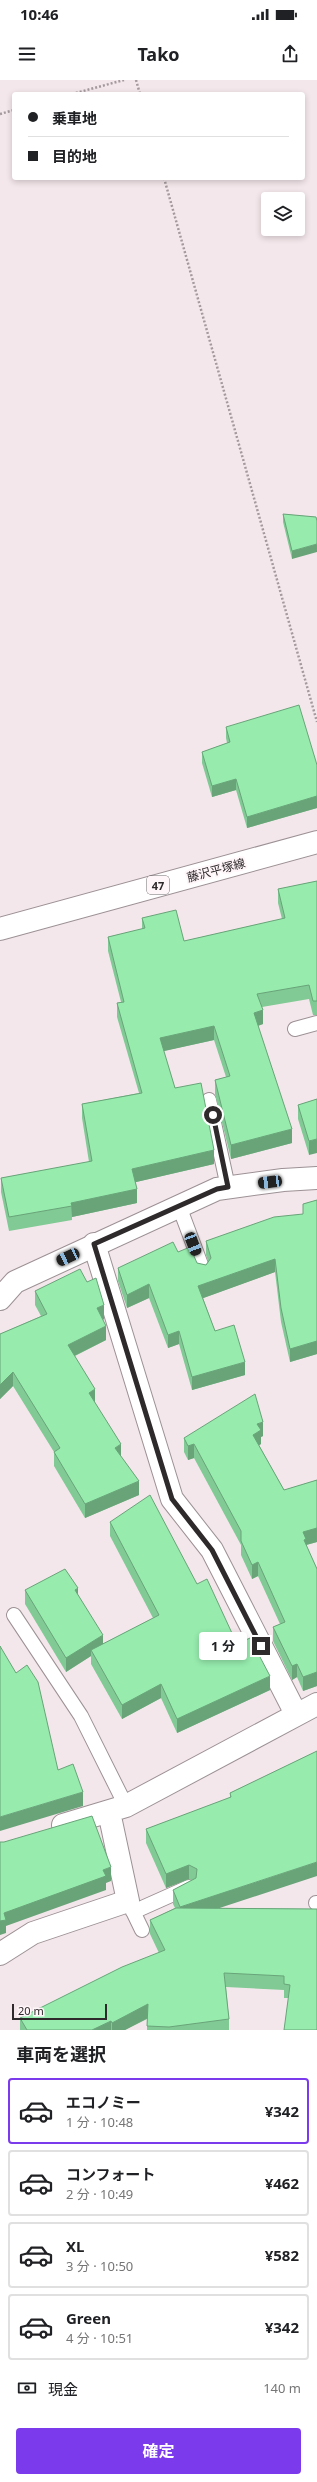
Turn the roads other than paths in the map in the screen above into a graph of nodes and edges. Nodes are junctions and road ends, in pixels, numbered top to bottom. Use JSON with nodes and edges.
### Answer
{"nodes":[{"id":1,"x":317,"y":842,"type":"edge"},
{"id":2,"x":0,"y":929,"type":"edge"},
{"id":3,"x":317,"y":1023,"type":"edge"},
{"id":4,"x":295,"y":1029,"type":"dead end"},
{"id":5,"x":210,"y":1100,"type":"dead end"},
{"id":6,"x":317,"y":1178,"type":"edge"},
{"id":7,"x":228,"y":1187,"type":"junction"},
{"id":8,"x":179,"y":1206,"type":"junction"},
{"id":9,"x":94,"y":1244,"type":"junction"},
{"id":10,"x":203,"y":1270,"type":"edge"},
{"id":11,"x":7,"y":1278,"type":"edge"},
{"id":12,"x":0,"y":1299,"type":"edge"},
{"id":13,"x":14,"y":1615,"type":"dead end"},
{"id":14,"x":317,"y":1704,"type":"edge"},
{"id":15,"x":296,"y":1714,"type":"junction"},
{"id":16,"x":118,"y":1809,"type":"junction"},
{"id":17,"x":44,"y":1831,"type":"edge"},
{"id":18,"x":189,"y":1887,"type":"edge"},
{"id":19,"x":131,"y":1907,"type":"junction"},
{"id":20,"x":142,"y":1930,"type":"dead end"},
{"id":21,"x":0,"y":1954,"type":"edge"}],
"edges":[{"from":1,"to":2,"type":"street","name":"藤沢平塚線","number":"47"},
{"from":3,"to":4,"type":"lane"},
{"from":5,"to":7,"type":"lane"},
{"from":6,"to":7,"type":"street"},
{"from":7,"to":8,"type":"street"},
{"from":8,"to":9,"type":"street"},
{"from":8,"to":10,"type":"lane"},
{"from":9,"to":11,"type":"street"},
{"from":9,"to":15,"type":"street"},
{"from":11,"to":12,"type":"street"},
{"from":13,"to":16,"type":"lane"},
{"from":14,"to":15,"type":"street"},
{"from":15,"to":16,"type":"street"},
{"from":16,"to":17,"type":"street"},
{"from":16,"to":19,"type":"street"},
{"from":18,"to":19,"type":"lane"},
{"from":19,"to":20,"type":"lane"},
{"from":19,"to":21,"type":"street"}]}
